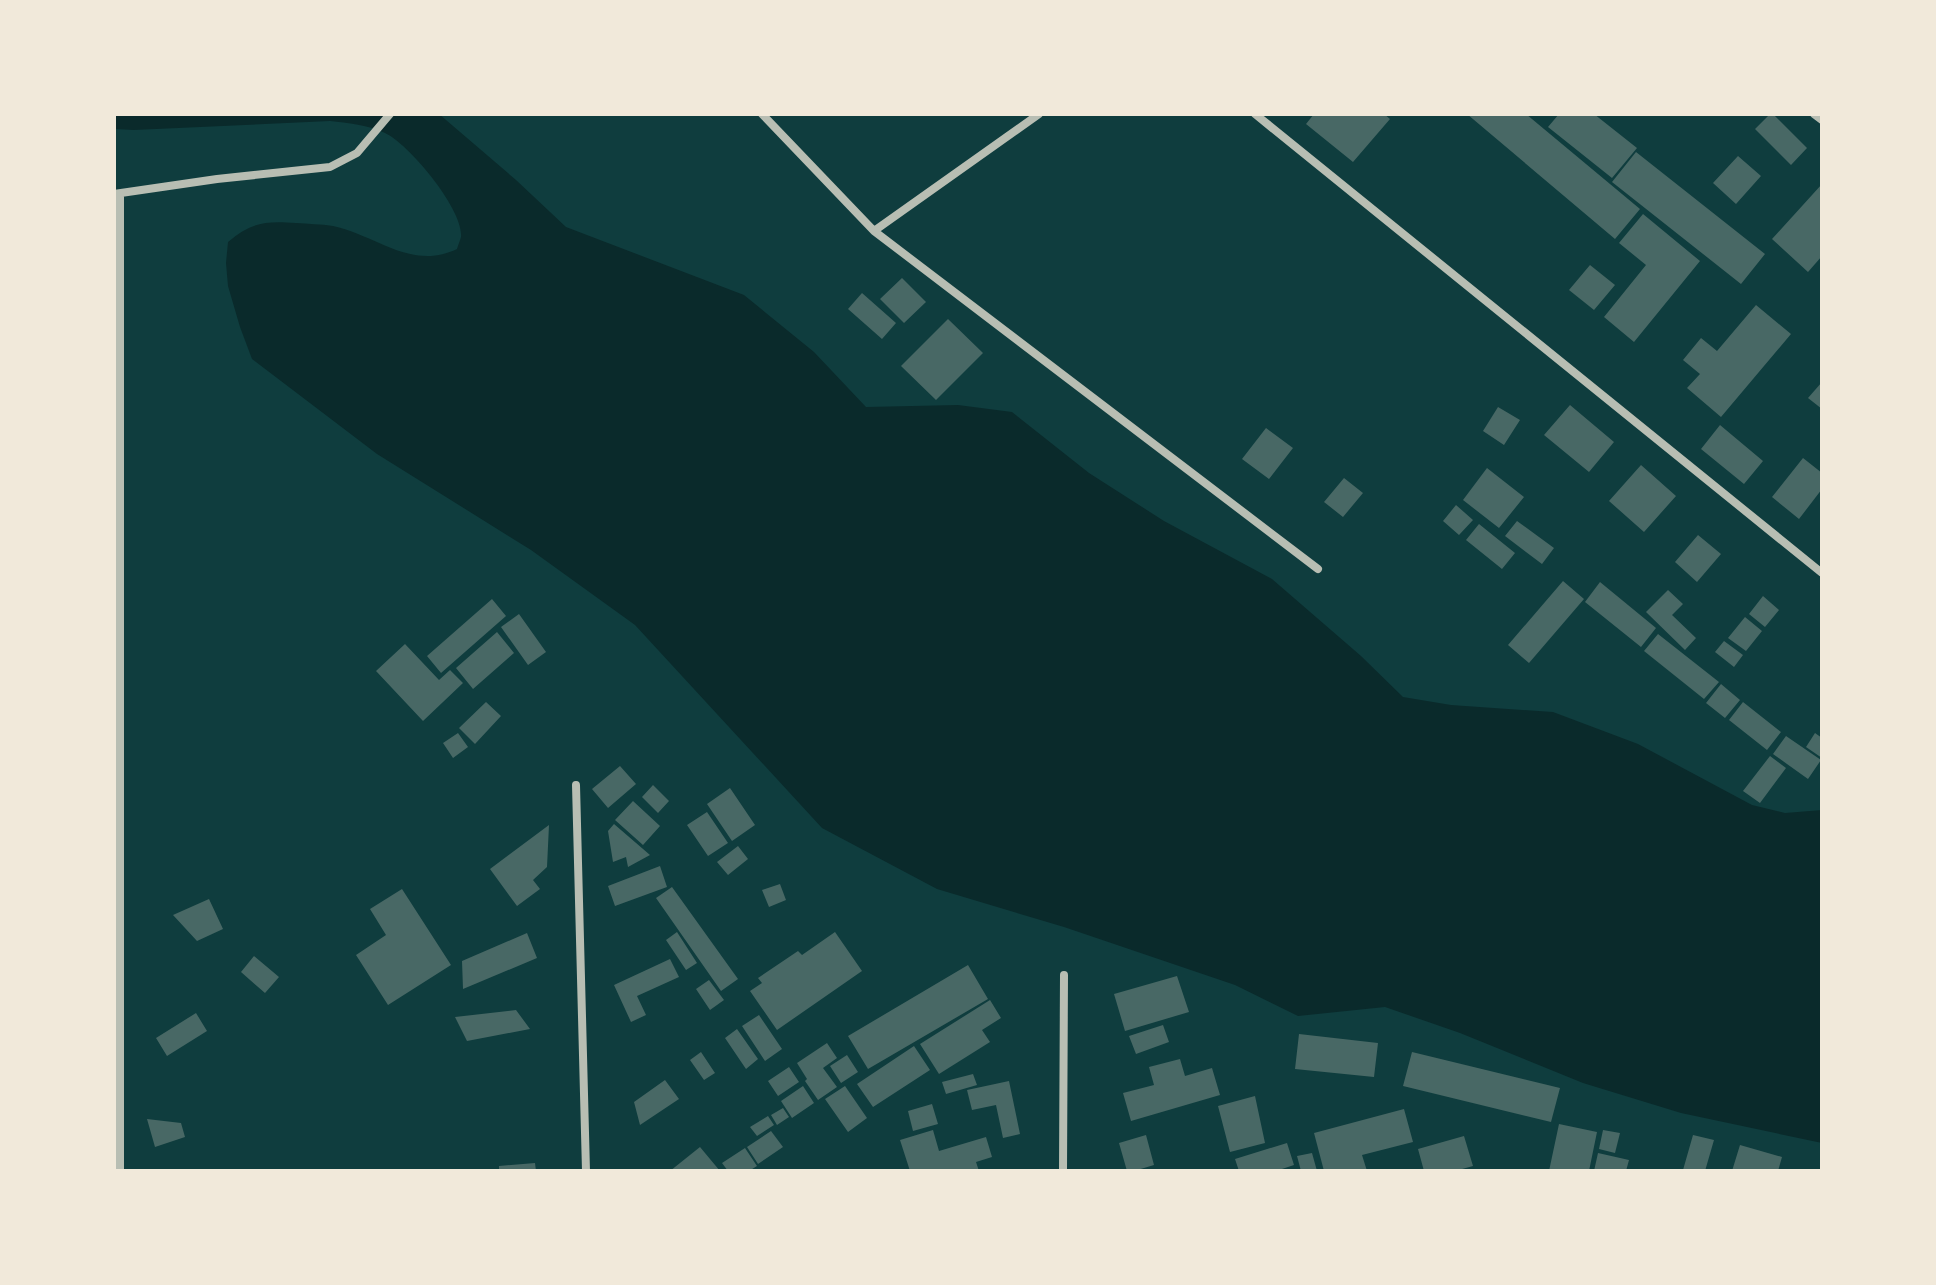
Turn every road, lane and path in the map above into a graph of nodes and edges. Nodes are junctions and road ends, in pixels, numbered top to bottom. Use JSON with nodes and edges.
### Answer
{"nodes":[{"id":1,"x":390,"y":114,"type":"edge"},
{"id":2,"x":762,"y":114,"type":"edge"},
{"id":3,"x":1039,"y":114,"type":"edge"},
{"id":4,"x":1255,"y":114,"type":"edge"},
{"id":5,"x":1814,"y":114,"type":"edge"},
{"id":6,"x":1822,"y":120,"type":"edge"},
{"id":7,"x":117,"y":194,"type":"edge"},
{"id":8,"x":874,"y":231,"type":"junction"},
{"id":9,"x":1318,"y":569,"type":"dead end"},
{"id":10,"x":1822,"y":573,"type":"edge"},
{"id":11,"x":576,"y":785,"type":"dead end"},
{"id":12,"x":1064,"y":975,"type":"dead end"},
{"id":13,"x":120,"y":1171,"type":"edge"},
{"id":14,"x":586,"y":1171,"type":"edge"},
{"id":15,"x":1063,"y":1171,"type":"edge"}],
"edges":[{"from":1,"to":7,"type":"street"},
{"from":2,"to":8,"type":"street"},
{"from":3,"to":8,"type":"street"},
{"from":4,"to":10,"type":"street"},
{"from":5,"to":6,"type":"street"},
{"from":7,"to":13,"type":"street"},
{"from":8,"to":9,"type":"street"},
{"from":11,"to":14,"type":"street"},
{"from":12,"to":15,"type":"street"}]}
